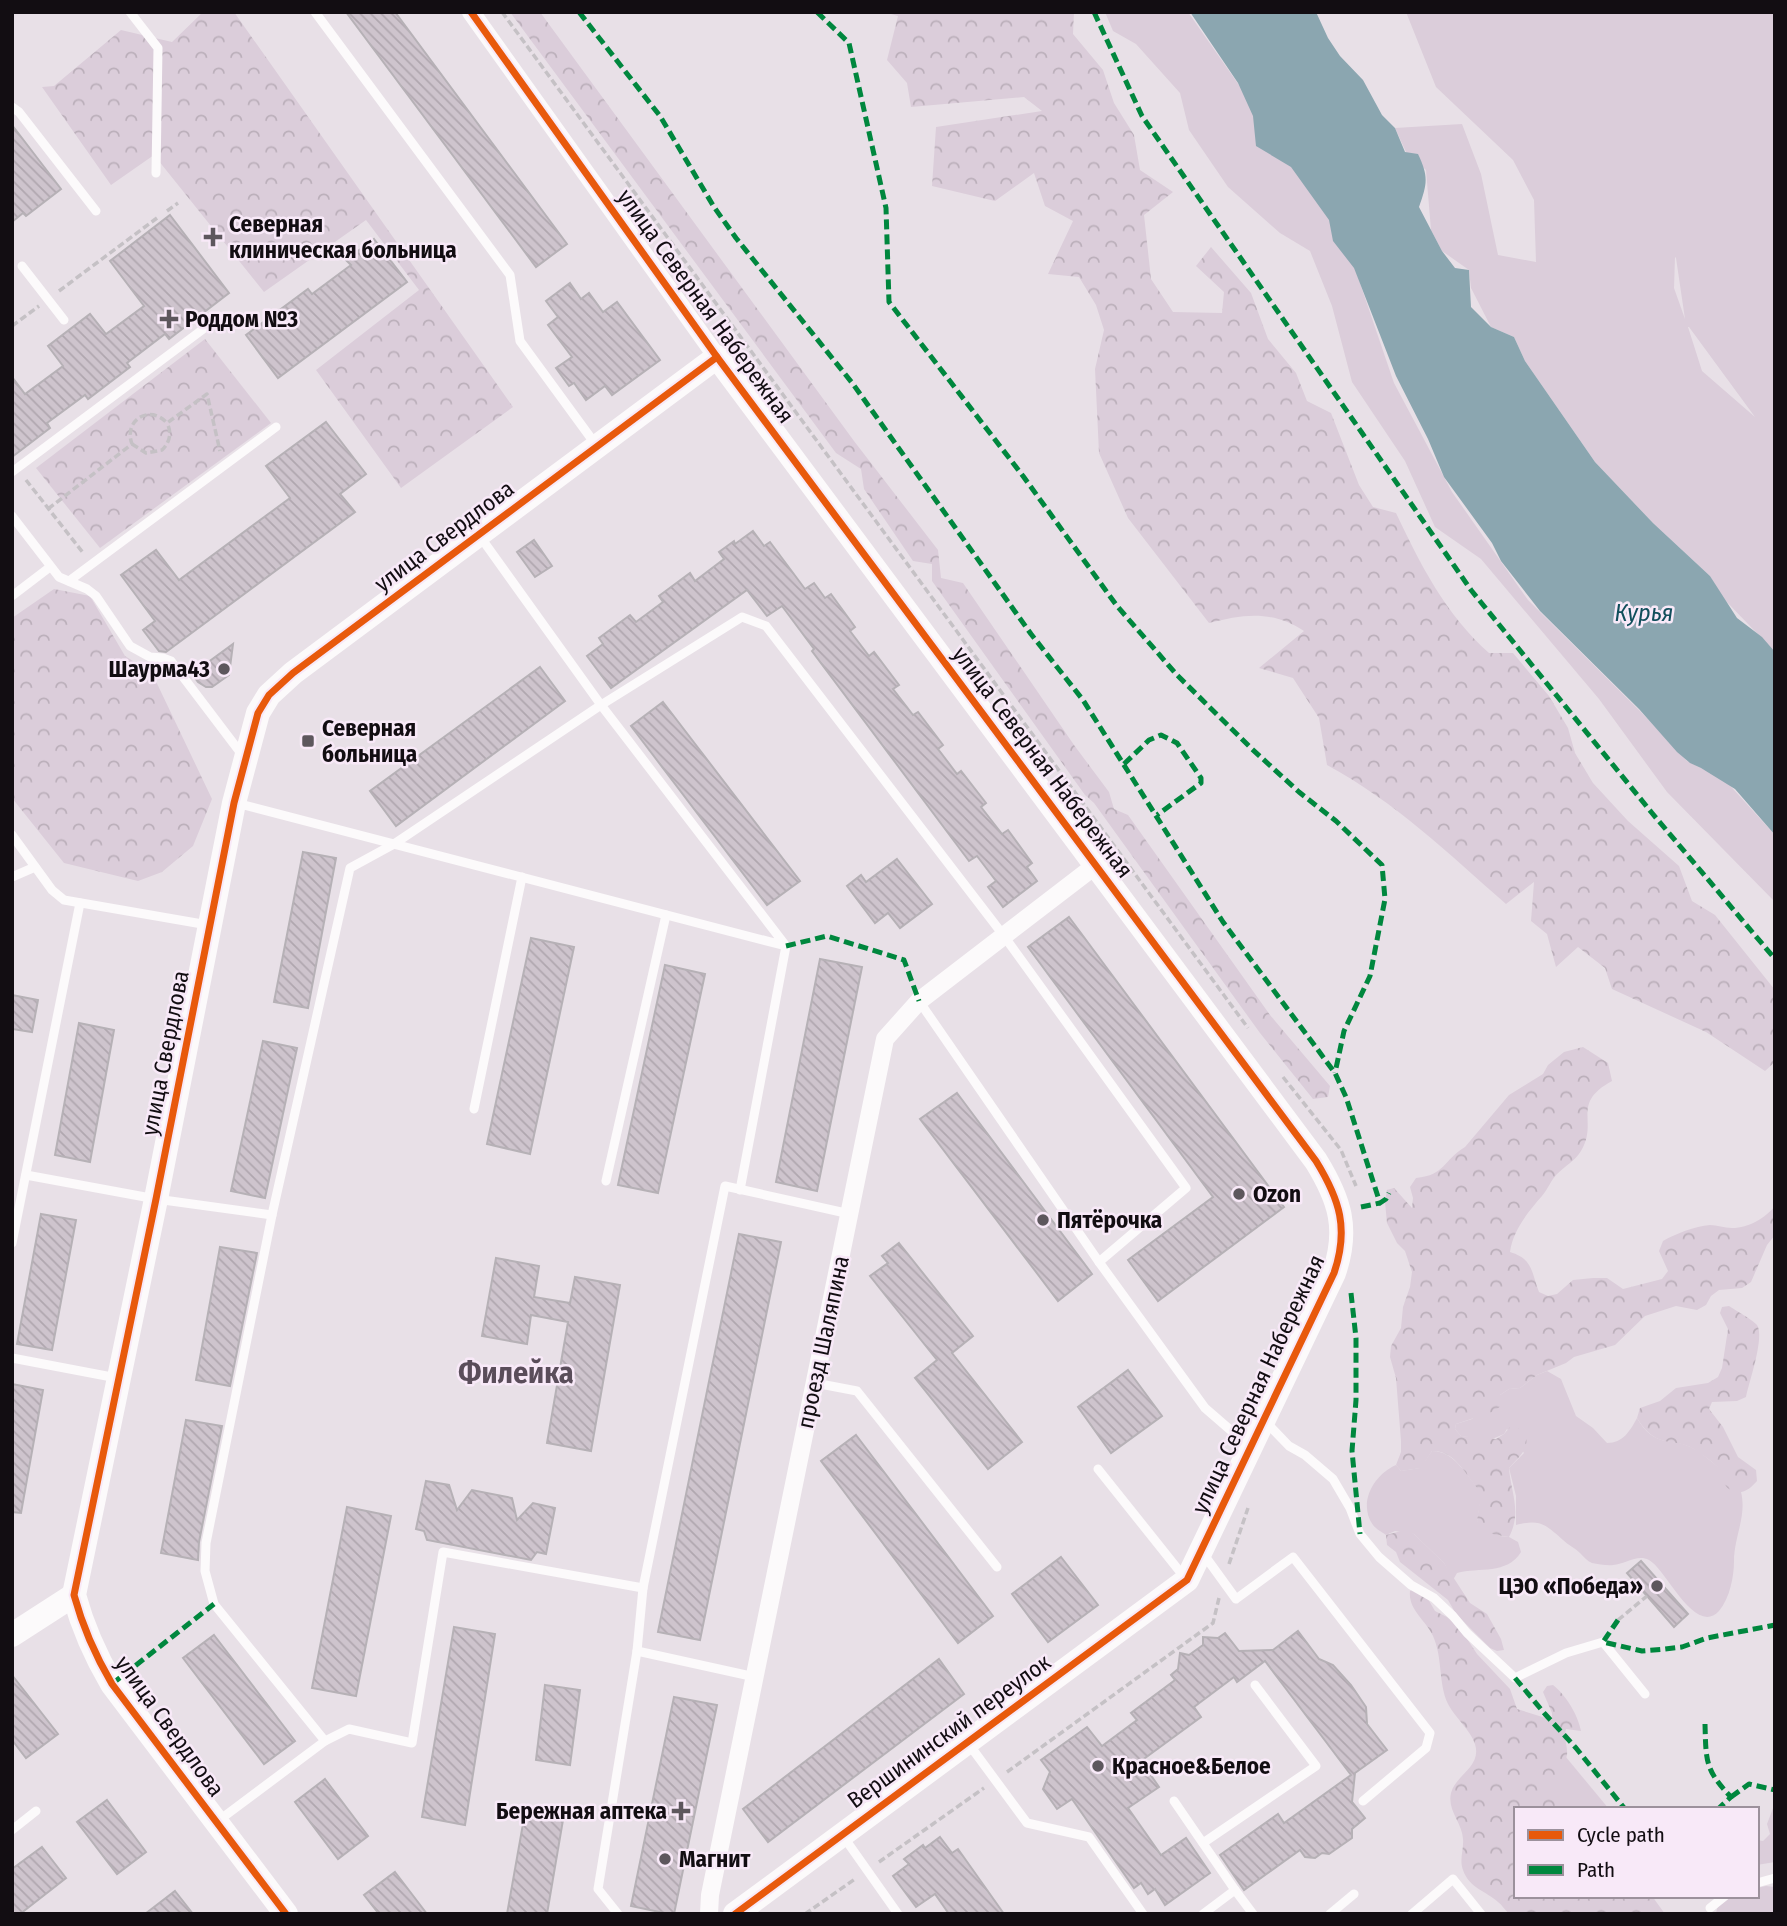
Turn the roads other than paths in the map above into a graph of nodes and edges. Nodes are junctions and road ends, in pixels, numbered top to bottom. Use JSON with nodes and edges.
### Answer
{"nodes":[{"id":1,"x":130,"y":12,"type":"edge"},
{"id":2,"x":315,"y":12,"type":"edge"},
{"id":3,"x":471,"y":12,"type":"edge"},
{"id":4,"x":12,"y":107,"type":"edge"},
{"id":5,"x":156,"y":173,"type":"dead end"},
{"id":6,"x":96,"y":211,"type":"dead end"},
{"id":7,"x":22,"y":266,"type":"dead end"},
{"id":8,"x":218,"y":318,"type":"dead end"},
{"id":9,"x":64,"y":320,"type":"dead end"},
{"id":10,"x":717,"y":357,"type":"junction"},
{"id":11,"x":276,"y":427,"type":"dead end"},
{"id":12,"x":597,"y":446,"type":"junction"},
{"id":13,"x":14,"y":471,"type":"edge"},
{"id":14,"x":12,"y":516,"type":"edge"},
{"id":15,"x":478,"y":534,"type":"junction"},
{"id":16,"x":50,"y":567,"type":"junction"},
{"id":17,"x":69,"y":581,"type":"junction"},
{"id":18,"x":12,"y":596,"type":"edge"},
{"id":19,"x":601,"y":705,"type":"junction"},
{"id":20,"x":246,"y":760,"type":"junction"},
{"id":21,"x":234,"y":803,"type":"junction"},
{"id":22,"x":12,"y":835,"type":"edge"},
{"id":23,"x":394,"y":844,"type":"junction"},
{"id":24,"x":1096,"y":865,"type":"junction"},
{"id":25,"x":35,"y":867,"type":"junction"},
{"id":26,"x":12,"y":877,"type":"edge"},
{"id":27,"x":522,"y":877,"type":"junction"},
{"id":28,"x":80,"y":903,"type":"junction"},
{"id":29,"x":666,"y":915,"type":"junction"},
{"id":30,"x":209,"y":926,"type":"junction"},
{"id":31,"x":1004,"y":936,"type":"junction"},
{"id":32,"x":786,"y":946,"type":"junction"},
{"id":33,"x":919,"y":1001,"type":"junction"},
{"id":34,"x":474,"y":1109,"type":"dead end"},
{"id":35,"x":26,"y":1175,"type":"junction"},
{"id":36,"x":606,"y":1181,"type":"dead end"},
{"id":37,"x":740,"y":1189,"type":"junction"},
{"id":38,"x":156,"y":1199,"type":"junction"},
{"id":39,"x":272,"y":1214,"type":"junction"},
{"id":40,"x":849,"y":1214,"type":"junction"},
{"id":41,"x":12,"y":1243,"type":"edge"},
{"id":42,"x":1099,"y":1262,"type":"junction"},
{"id":43,"x":12,"y":1358,"type":"edge"},
{"id":44,"x":119,"y":1379,"type":"junction"},
{"id":45,"x":815,"y":1383,"type":"junction"},
{"id":46,"x":1265,"y":1420,"type":"junction"},
{"id":47,"x":1251,"y":1448,"type":"junction"},
{"id":48,"x":1098,"y":1469,"type":"dead end"},
{"id":49,"x":1201,"y":1550,"type":"junction"},
{"id":50,"x":997,"y":1567,"type":"dead end"},
{"id":51,"x":1186,"y":1580,"type":"junction"},
{"id":52,"x":643,"y":1588,"type":"junction"},
{"id":53,"x":74,"y":1595,"type":"junction"},
{"id":54,"x":12,"y":1635,"type":"edge"},
{"id":55,"x":637,"y":1651,"type":"junction"},
{"id":56,"x":755,"y":1677,"type":"junction"},
{"id":57,"x":1255,"y":1685,"type":"dead end"},
{"id":58,"x":1645,"y":1694,"type":"dead end"},
{"id":59,"x":325,"y":1741,"type":"junction"},
{"id":60,"x":967,"y":1742,"type":"junction"},
{"id":61,"x":1174,"y":1801,"type":"dead end"},
{"id":62,"x":1363,"y":1801,"type":"dead end"},
{"id":63,"x":36,"y":1811,"type":"dead end"},
{"id":64,"x":217,"y":1822,"type":"junction"},
{"id":65,"x":12,"y":1830,"type":"edge"},
{"id":66,"x":842,"y":1834,"type":"junction"},
{"id":67,"x":1203,"y":1843,"type":"junction"},
{"id":68,"x":1235,"y":1890,"type":"junction"},
{"id":69,"x":1354,"y":1894,"type":"dead end"},
{"id":70,"x":1723,"y":1898,"type":"edge"},
{"id":71,"x":1709,"y":1912,"type":"edge"},
{"id":72,"x":286,"y":1914,"type":"edge"},
{"id":73,"x":618,"y":1914,"type":"edge"},
{"id":74,"x":709,"y":1914,"type":"edge"},
{"id":75,"x":735,"y":1914,"type":"edge"},
{"id":76,"x":898,"y":1914,"type":"edge"},
{"id":77,"x":1143,"y":1914,"type":"edge"},
{"id":78,"x":1203,"y":1914,"type":"edge"},
{"id":79,"x":1253,"y":1914,"type":"edge"},
{"id":80,"x":1330,"y":1914,"type":"edge"},
{"id":81,"x":1412,"y":1914,"type":"edge"},
{"id":82,"x":1481,"y":1914,"type":"edge"}],
"edges":[{"from":1,"to":5,"type":"lane"},
{"from":2,"to":12,"type":"lane"},
{"from":3,"to":10,"type":"street","name":"улица Северная Набережная"},
{"from":4,"to":6,"type":"lane"},
{"from":7,"to":9,"type":"lane"},
{"from":8,"to":13,"type":"lane"},
{"from":10,"to":12,"type":"street","name":"улица Свердлова"},
{"from":10,"to":24,"type":"street","name":"улица Северная Набережная"},
{"from":11,"to":17,"type":"lane"},
{"from":12,"to":15,"type":"street","name":"улица Свердлова"},
{"from":14,"to":16,"type":"lane"},
{"from":15,"to":19,"type":"lane"},
{"from":15,"to":20,"type":"street","name":"улица Свердлова"},
{"from":16,"to":17,"type":"lane"},
{"from":16,"to":18,"type":"lane"},
{"from":17,"to":20,"type":"lane"},
{"from":19,"to":23,"type":"lane"},
{"from":19,"to":31,"type":"lane"},
{"from":19,"to":32,"type":"lane"},
{"from":20,"to":21,"type":"street","name":"улица Свердлова"},
{"from":21,"to":23,"type":"lane"},
{"from":21,"to":30,"type":"street","name":"улица Свердлова"},
{"from":22,"to":25,"type":"lane"},
{"from":23,"to":27,"type":"lane"},
{"from":23,"to":39,"type":"lane"},
{"from":24,"to":31,"type":"street","name":"проезд Шаляпина"},
{"from":24,"to":46,"type":"street","name":"улица Северная Набережная"},
{"from":25,"to":26,"type":"lane"},
{"from":25,"to":28,"type":"lane"},
{"from":27,"to":29,"type":"lane"},
{"from":27,"to":34,"type":"lane"},
{"from":28,"to":30,"type":"lane"},
{"from":28,"to":35,"type":"lane"},
{"from":29,"to":32,"type":"lane"},
{"from":29,"to":36,"type":"lane"},
{"from":30,"to":38,"type":"street","name":"улица Свердлова"},
{"from":31,"to":33,"type":"street","name":"проезд Шаляпина"},
{"from":31,"to":42,"type":"lane"},
{"from":32,"to":37,"type":"lane"},
{"from":33,"to":40,"type":"street","name":"проезд Шаляпина"},
{"from":33,"to":42,"type":"lane"},
{"from":35,"to":38,"type":"lane"},
{"from":35,"to":41,"type":"lane"},
{"from":37,"to":40,"type":"lane"},
{"from":37,"to":52,"type":"lane"},
{"from":38,"to":39,"type":"lane"},
{"from":38,"to":44,"type":"street","name":"улица Свердлова"},
{"from":39,"to":59,"type":"lane"},
{"from":40,"to":45,"type":"street","name":"проезд Шаляпина"},
{"from":42,"to":47,"type":"lane"},
{"from":43,"to":44,"type":"lane"},
{"from":44,"to":53,"type":"street","name":"улица Свердлова"},
{"from":45,"to":50,"type":"lane"},
{"from":45,"to":56,"type":"street","name":"проезд Шаляпина"},
{"from":46,"to":47,"type":"street","name":"улица Северная Набережная"},
{"from":46,"to":58,"type":"lane"},
{"from":47,"to":49,"type":"street","name":"улица Северная Набережная"},
{"from":48,"to":51,"type":"lane"},
{"from":49,"to":51,"type":"street","name":"улица Северная Набережная"},
{"from":49,"to":62,"type":"lane"},
{"from":51,"to":60,"type":"street","name":"Вершининский переулок"},
{"from":52,"to":55,"type":"lane"},
{"from":52,"to":59,"type":"lane"},
{"from":53,"to":54,"type":"street"},
{"from":53,"to":64,"type":"street","name":"улица Свердлова"},
{"from":55,"to":56,"type":"lane"},
{"from":55,"to":73,"type":"lane"},
{"from":56,"to":74,"type":"street","name":"проезд Шаляпина"},
{"from":57,"to":67,"type":"lane"},
{"from":59,"to":64,"type":"lane"},
{"from":60,"to":66,"type":"street","name":"Вершининский переулок"},
{"from":60,"to":77,"type":"lane"},
{"from":61,"to":67,"type":"lane"},
{"from":63,"to":65,"type":"lane"},
{"from":64,"to":72,"type":"street","name":"улица Свердлова"},
{"from":66,"to":75,"type":"street","name":"Вершининский переулок"},
{"from":66,"to":76,"type":"lane"},
{"from":67,"to":68,"type":"lane"},
{"from":68,"to":78,"type":"lane"},
{"from":68,"to":79,"type":"lane"},
{"from":69,"to":80,"type":"lane"},
{"from":70,"to":71,"type":"lane"},
{"from":81,"to":82,"type":"lane"}]}
